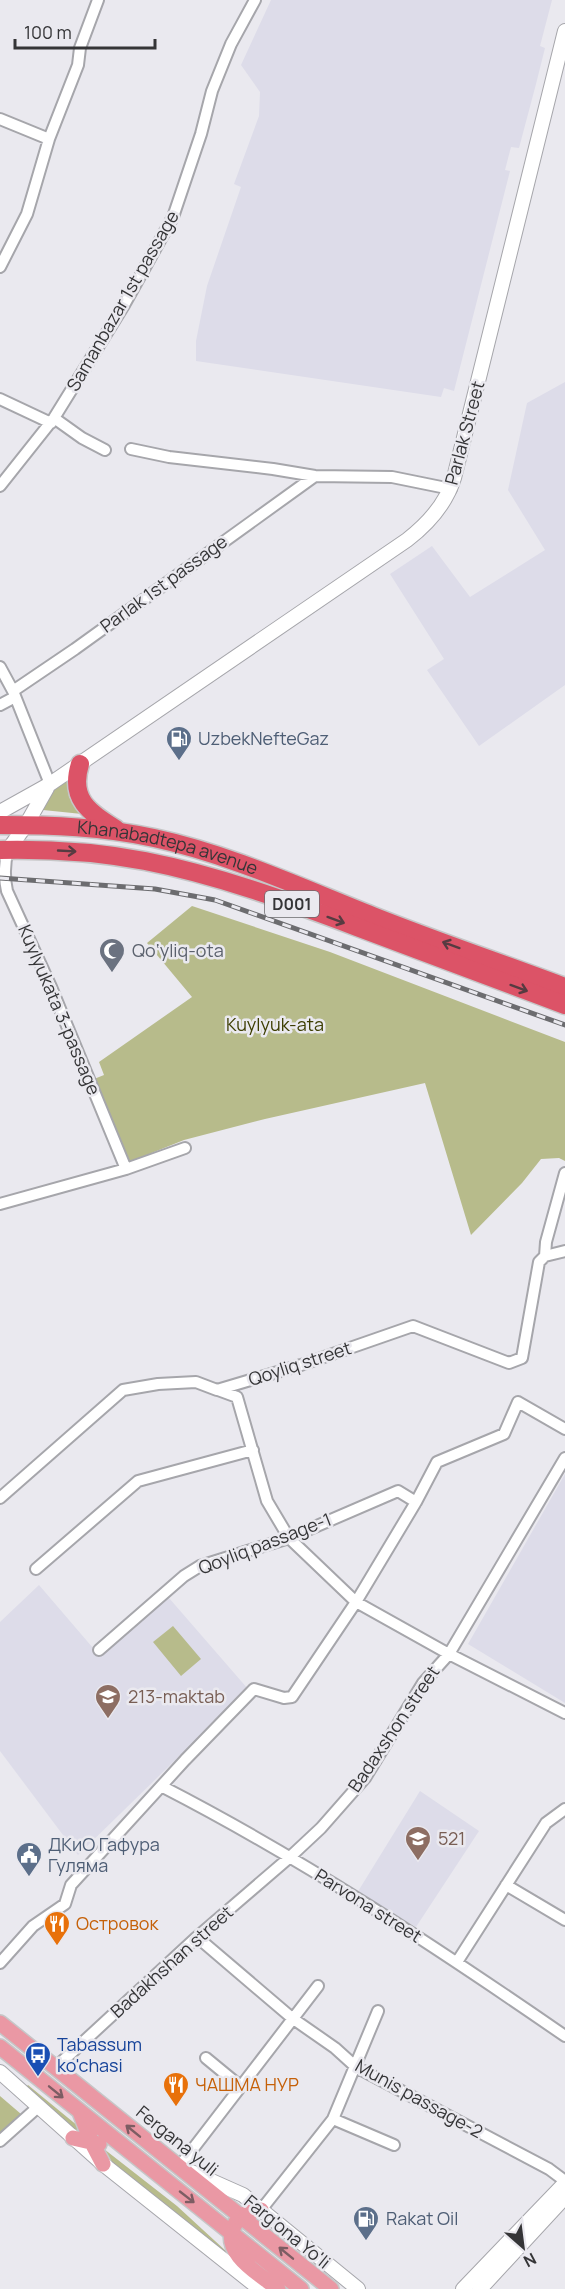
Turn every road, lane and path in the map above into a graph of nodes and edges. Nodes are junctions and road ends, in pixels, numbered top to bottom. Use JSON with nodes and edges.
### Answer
{"nodes":[{"id":1,"x":98,"y":0,"type":"edge"},
{"id":2,"x":255,"y":0,"type":"edge"},
{"id":3,"x":565,"y":31,"type":"edge"},
{"id":4,"x":0,"y":119,"type":"edge"},
{"id":5,"x":49,"y":139,"type":"junction"},
{"id":6,"x":3,"y":255,"type":"edge"},
{"id":7,"x":0,"y":267,"type":"edge"},
{"id":8,"x":0,"y":399,"type":"edge"},
{"id":9,"x":53,"y":420,"type":"junction"},
{"id":10,"x":131,"y":449,"type":"dead end"},
{"id":11,"x":105,"y":450,"type":"dead end"},
{"id":12,"x":315,"y":476,"type":"junction"},
{"id":13,"x":0,"y":486,"type":"edge"},
{"id":14,"x":451,"y":489,"type":"junction"},
{"id":15,"x":0,"y":667,"type":"edge"},
{"id":16,"x":14,"y":694,"type":"junction"},
{"id":17,"x":0,"y":705,"type":"edge"},
{"id":18,"x":80,"y":764,"type":"junction"},
{"id":19,"x":50,"y":784,"type":"junction"},
{"id":20,"x":0,"y":812,"type":"edge"},
{"id":21,"x":0,"y":825,"type":"edge"},
{"id":22,"x":26,"y":825,"type":"junction"},
{"id":23,"x":120,"y":832,"type":"junction"},
{"id":24,"x":4,"y":850,"type":"edge"},
{"id":25,"x":565,"y":987,"type":"edge"},
{"id":26,"x":565,"y":1005,"type":"edge"},
{"id":27,"x":185,"y":1148,"type":"dead end"},
{"id":28,"x":126,"y":1168,"type":"junction"},
{"id":29,"x":565,"y":1173,"type":"edge"},
{"id":30,"x":0,"y":1204,"type":"edge"},
{"id":31,"x":545,"y":1250,"type":"junction"},
{"id":32,"x":565,"y":1251,"type":"edge"},
{"id":33,"x":217,"y":1390,"type":"junction"},
{"id":34,"x":565,"y":1429,"type":"edge"},
{"id":35,"x":253,"y":1450,"type":"junction"},
{"id":36,"x":565,"y":1458,"type":"edge"},
{"id":37,"x":0,"y":1497,"type":"edge"},
{"id":38,"x":416,"y":1502,"type":"junction"},
{"id":39,"x":289,"y":1538,"type":"junction"},
{"id":40,"x":36,"y":1569,"type":"dead end"},
{"id":41,"x":356,"y":1602,"type":"junction"},
{"id":42,"x":99,"y":1650,"type":"dead end"},
{"id":43,"x":449,"y":1654,"type":"junction"},
{"id":44,"x":565,"y":1713,"type":"edge"},
{"id":45,"x":163,"y":1787,"type":"junction"},
{"id":46,"x":565,"y":1809,"type":"edge"},
{"id":47,"x":290,"y":1857,"type":"junction"},
{"id":48,"x":506,"y":1885,"type":"junction"},
{"id":49,"x":565,"y":1920,"type":"edge"},
{"id":50,"x":197,"y":1937,"type":"junction"},
{"id":51,"x":457,"y":1962,"type":"junction"},
{"id":52,"x":0,"y":1963,"type":"edge"},
{"id":53,"x":318,"y":1986,"type":"dead end"},
{"id":54,"x":378,"y":2011,"type":"dead end"},
{"id":55,"x":292,"y":2018,"type":"junction"},
{"id":56,"x":0,"y":2023,"type":"edge"},
{"id":57,"x":565,"y":2036,"type":"edge"},
{"id":58,"x":0,"y":2046,"type":"edge"},
{"id":59,"x":206,"y":2058,"type":"dead end"},
{"id":60,"x":356,"y":2067,"type":"junction"},
{"id":61,"x":56,"y":2068,"type":"junction"},
{"id":62,"x":0,"y":2072,"type":"edge"},
{"id":63,"x":240,"y":2086,"type":"junction"},
{"id":64,"x":38,"y":2107,"type":"junction"},
{"id":65,"x":80,"y":2112,"type":"junction"},
{"id":66,"x":333,"y":2119,"type":"junction"},
{"id":67,"x":73,"y":2138,"type":"junction"},
{"id":68,"x":0,"y":2142,"type":"edge"},
{"id":69,"x":92,"y":2144,"type":"junction"},
{"id":70,"x":394,"y":2145,"type":"dead end"},
{"id":71,"x":124,"y":2148,"type":"junction"},
{"id":72,"x":103,"y":2164,"type":"junction"},
{"id":73,"x":179,"y":2167,"type":"junction"},
{"id":74,"x":565,"y":2182,"type":"edge"},
{"id":75,"x":565,"y":2197,"type":"edge"},
{"id":76,"x":261,"y":2210,"type":"junction"},
{"id":77,"x":241,"y":2217,"type":"junction"},
{"id":78,"x":231,"y":2232,"type":"junction"},
{"id":79,"x":260,"y":2289,"type":"edge"},
{"id":80,"x":278,"y":2289,"type":"edge"},
{"id":81,"x":301,"y":2289,"type":"edge"},
{"id":82,"x":331,"y":2289,"type":"edge"},
{"id":83,"x":358,"y":2289,"type":"edge"},
{"id":84,"x":463,"y":2289,"type":"edge"},
{"id":85,"x":480,"y":2289,"type":"edge"}],
"edges":[{"from":1,"to":5,"type":"street"},
{"from":2,"to":9,"type":"street","name":"Samanbazar 1st passage"},
{"from":3,"to":14,"type":"main road","name":"Parlak Street"},
{"from":4,"to":5,"type":"street"},
{"from":5,"to":6,"type":"street"},
{"from":6,"to":7,"type":"street"},
{"from":8,"to":9,"type":"street"},
{"from":9,"to":11,"type":"street"},
{"from":9,"to":13,"type":"street","name":"Samanbazar 1st passage"},
{"from":10,"to":12,"type":"street"},
{"from":12,"to":14,"type":"street"},
{"from":12,"to":16,"type":"street","name":"Parlak 1st passage"},
{"from":14,"to":18,"type":"main road","name":"Parlak Street"},
{"from":15,"to":16,"type":"street"},
{"from":16,"to":17,"type":"street","name":"Parlak 1st passage"},
{"from":16,"to":19,"type":"street"},
{"from":18,"to":19,"type":"main road","name":"Parlak Street"},
{"from":18,"to":23,"type":"highway"},
{"from":19,"to":20,"type":"main road","name":"Parlak Street"},
{"from":19,"to":22,"type":"main road","name":"Parlak Street"},
{"from":21,"to":22,"type":"highway","name":"Khanabadtepa avenue","number":"D001"},
{"from":22,"to":23,"type":"highway","name":"Khanabadtepa avenue","number":"D001"},
{"from":22,"to":24,"type":"main road","name":"Parlak Street"},
{"from":25,"to":23,"type":"highway","name":"Khanabadtepa avenue","number":"D001","one_way":true},
{"from":24,"to":26,"type":"highway","name":"Khanabadtepa avenue","number":"D001","one_way":true},
{"from":24,"to":28,"type":"street","name":"Kuylyukata 3-passage"},
{"from":27,"to":28,"type":"street"},
{"from":28,"to":30,"type":"street"},
{"from":29,"to":31,"type":"street","name":"Qoyliq street"},
{"from":31,"to":32,"type":"street"},
{"from":31,"to":33,"type":"street","name":"Qoyliq street"},
{"from":33,"to":35,"type":"street"},
{"from":33,"to":37,"type":"street"},
{"from":34,"to":38,"type":"street"},
{"from":35,"to":39,"type":"street"},
{"from":35,"to":40,"type":"street"},
{"from":36,"to":43,"type":"street"},
{"from":38,"to":39,"type":"street","name":"Qoyliq passage-1"},
{"from":38,"to":41,"type":"street"},
{"from":39,"to":41,"type":"street"},
{"from":39,"to":42,"type":"street","name":"Qoyliq passage-1"},
{"from":41,"to":43,"type":"street"},
{"from":41,"to":45,"type":"street"},
{"from":43,"to":44,"type":"street"},
{"from":43,"to":47,"type":"street","name":"Badaxshon street"},
{"from":45,"to":47,"type":"street","name":"Parvona street"},
{"from":45,"to":52,"type":"street"},
{"from":46,"to":48,"type":"street"},
{"from":47,"to":50,"type":"street","name":"Badakhshan street"},
{"from":47,"to":51,"type":"street","name":"Parvona street"},
{"from":48,"to":49,"type":"street"},
{"from":48,"to":51,"type":"street"},
{"from":50,"to":55,"type":"street","name":"Munis passage-2"},
{"from":50,"to":61,"type":"street","name":"Badakhshan street"},
{"from":51,"to":57,"type":"street","name":"Parvona street"},
{"from":53,"to":55,"type":"street"},
{"from":54,"to":60,"type":"street"},
{"from":55,"to":60,"type":"street","name":"Munis passage-2"},
{"from":55,"to":63,"type":"street"},
{"from":56,"to":61,"type":"main road","name":"Fergana yuli"},
{"from":58,"to":65,"type":"main road","name":"Fergana yuli","one_way":true},
{"from":59,"to":63,"type":"street"},
{"from":60,"to":66,"type":"street"},
{"from":60,"to":74,"type":"street","name":"Munis passage-2"},
{"from":73,"to":61,"type":"main road","name":"Fergana yuli","one_way":true},
{"from":62,"to":64,"type":"main road"},
{"from":63,"to":73,"type":"street"},
{"from":64,"to":67,"type":"main road"},
{"from":64,"to":68,"type":"street"},
{"from":65,"to":69,"type":"main road"},
{"from":65,"to":71,"type":"main road","name":"Fergana yuli"},
{"from":66,"to":70,"type":"street"},
{"from":66,"to":76,"type":"street"},
{"from":67,"to":69,"type":"main road"},
{"from":67,"to":72,"type":"main road"},
{"from":69,"to":71,"type":"main road"},
{"from":69,"to":72,"type":"main road"},
{"from":71,"to":78,"type":"main road","name":"Fergana yuli","one_way":true},
{"from":72,"to":79,"type":"main road"},
{"from":73,"to":76,"type":"main road","name":"Farg'ona Yo'li"},
{"from":73,"to":77,"type":"main road","name":"Fergana yuli"},
{"from":74,"to":84,"type":"main road"},
{"from":75,"to":85,"type":"main road"},
{"from":76,"to":77,"type":"main road"},
{"from":76,"to":83,"type":"main road","name":"Farg'ona Yo'li"},
{"from":77,"to":78,"type":"main road"},
{"from":82,"to":77,"type":"main road","name":"Fergana yuli","one_way":true},
{"from":78,"to":80,"type":"main road"},
{"from":78,"to":81,"type":"main road","name":"Fergana yuli"}]}
